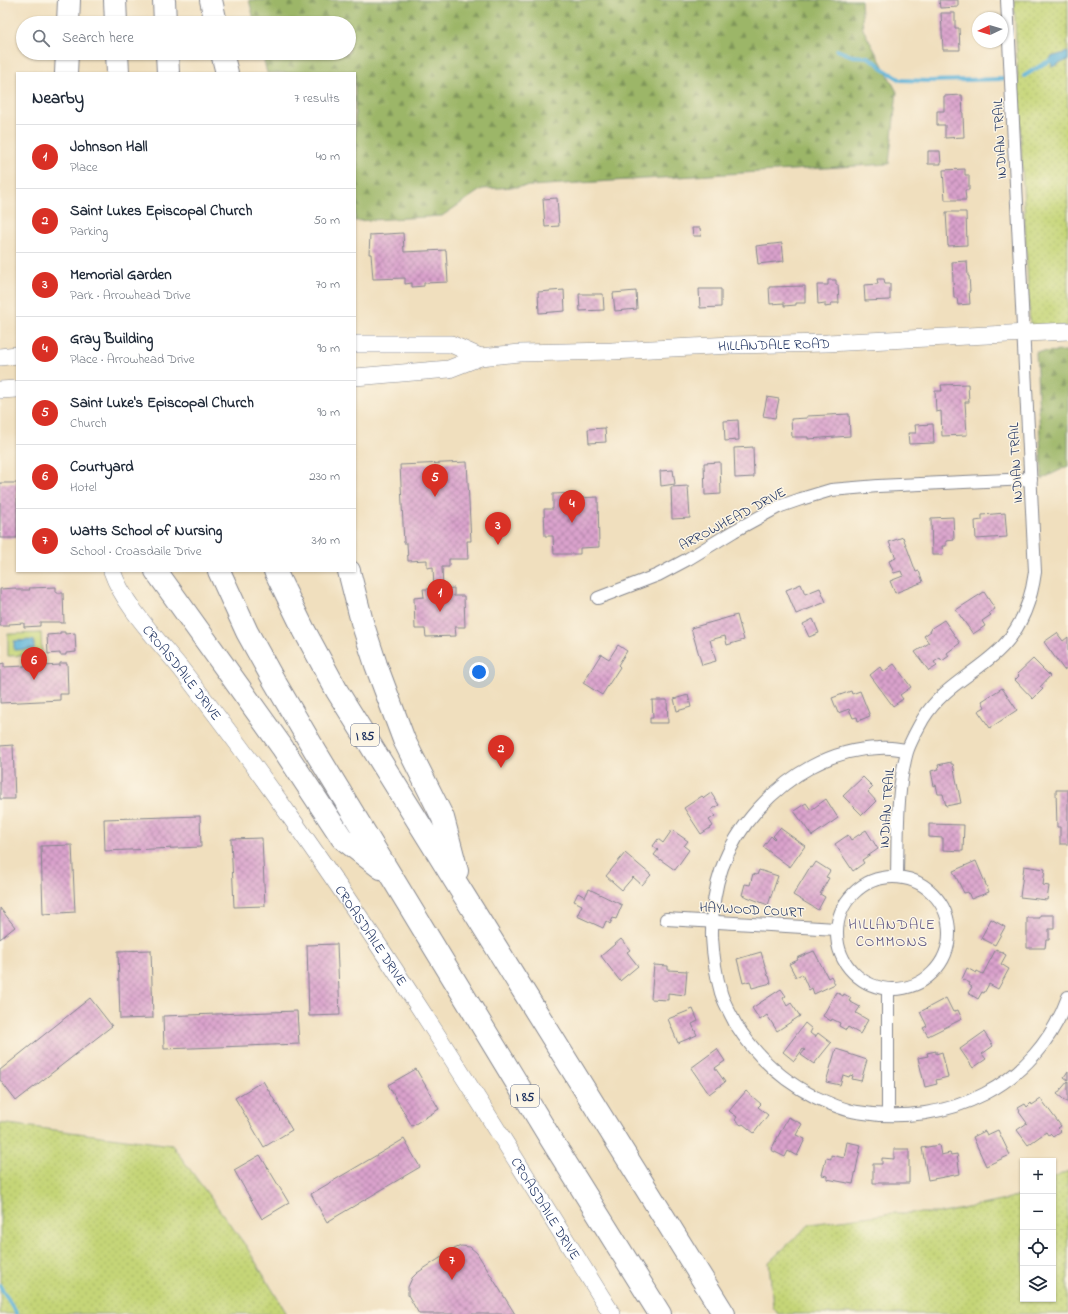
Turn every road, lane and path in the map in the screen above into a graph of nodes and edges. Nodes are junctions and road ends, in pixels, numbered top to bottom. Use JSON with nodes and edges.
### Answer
{"nodes":[{"id":1,"x":69,"y":0,"type":"edge"},
{"id":2,"x":115,"y":0,"type":"edge"},
{"id":3,"x":164,"y":0,"type":"edge"},
{"id":4,"x":211,"y":0,"type":"edge"},
{"id":5,"x":1007,"y":0,"type":"edge"},
{"id":6,"x":68,"y":16,"type":"edge"},
{"id":7,"x":116,"y":16,"type":"edge"},
{"id":8,"x":165,"y":16,"type":"edge"},
{"id":9,"x":214,"y":16,"type":"edge"},
{"id":10,"x":67,"y":60,"type":"edge"},
{"id":11,"x":117,"y":60,"type":"edge"},
{"id":12,"x":167,"y":60,"type":"edge"},
{"id":13,"x":224,"y":60,"type":"edge"},
{"id":14,"x":66,"y":72,"type":"edge"},
{"id":15,"x":118,"y":72,"type":"edge"},
{"id":16,"x":168,"y":72,"type":"edge"},
{"id":17,"x":227,"y":72,"type":"edge"},
{"id":18,"x":1068,"y":331,"type":"edge"},
{"id":19,"x":1024,"y":333,"type":"junction"},
{"id":20,"x":356,"y":344,"type":"edge"},
{"id":21,"x":16,"y":355,"type":"edge"},
{"id":22,"x":0,"y":357,"type":"edge"},
{"id":23,"x":480,"y":357,"type":"junction"},
{"id":24,"x":356,"y":377,"type":"edge"},
{"id":25,"x":16,"y":389,"type":"edge"},
{"id":26,"x":0,"y":390,"type":"edge"},
{"id":27,"x":1031,"y":478,"type":"junction"},
{"id":28,"x":112,"y":572,"type":"edge"},
{"id":29,"x":157,"y":572,"type":"edge"},
{"id":30,"x":219,"y":572,"type":"edge"},
{"id":31,"x":275,"y":572,"type":"edge"},
{"id":32,"x":349,"y":572,"type":"edge"},
{"id":33,"x":598,"y":598,"type":"dead end"},
{"id":34,"x":907,"y":750,"type":"junction"},
{"id":35,"x":392,"y":876,"type":"junction"},
{"id":36,"x":897,"y":876,"type":"junction"},
{"id":37,"x":463,"y":894,"type":"junction"},
{"id":38,"x":666,"y":919,"type":"dead end"},
{"id":39,"x":712,"y":922,"type":"junction"},
{"id":40,"x":836,"y":929,"type":"junction"},
{"id":41,"x":888,"y":989,"type":"junction"},
{"id":42,"x":1068,"y":997,"type":"edge"},
{"id":43,"x":888,"y":1115,"type":"junction"},
{"id":44,"x":612,"y":1314,"type":"edge"},
{"id":45,"x":660,"y":1314,"type":"edge"},
{"id":46,"x":724,"y":1314,"type":"edge"}],
"edges":[{"from":1,"to":6,"type":"highway"},
{"from":2,"to":7,"type":"highway"},
{"from":3,"to":8,"type":"highway"},
{"from":4,"to":9,"type":"highway"},
{"from":5,"to":19,"type":"street","name":"INDIAN TRAIL"},
{"from":10,"to":14,"type":"highway"},
{"from":11,"to":15,"type":"highway"},
{"from":12,"to":16,"type":"highway"},
{"from":13,"to":17,"type":"highway"},
{"from":18,"to":19,"type":"street","name":"HILLANDALE ROAD"},
{"from":19,"to":23,"type":"street","name":"HILLANDALE ROAD"},
{"from":19,"to":27,"type":"street","name":"INDIAN TRAIL"},
{"from":20,"to":23,"type":"street","name":"HILLANDALE ROAD"},
{"from":21,"to":22,"type":"street"},
{"from":23,"to":24,"type":"street","name":"HILLANDALE ROAD"},
{"from":25,"to":26,"type":"street"},
{"from":27,"to":33,"type":"street","name":"ARROWHEAD DRIVE"},
{"from":27,"to":34,"type":"street","name":"INDIAN TRAIL"},
{"from":28,"to":44,"type":"street","name":"CROASDAILE DRIVE"},
{"from":29,"to":35,"type":"highway"},
{"from":30,"to":35,"type":"highway","number":"I 85"},
{"from":31,"to":37,"type":"highway","number":"I 85"},
{"from":32,"to":37,"type":"highway"},
{"from":34,"to":36,"type":"street","name":"INDIAN TRAIL"},
{"from":34,"to":39,"type":"street"},
{"from":35,"to":45,"type":"highway","number":"I 85"},
{"from":36,"to":40,"type":"street"},
{"from":36,"to":41,"type":"street"},
{"from":37,"to":46,"type":"highway","number":"I 85"},
{"from":38,"to":39,"type":"street","name":"HAYWOOD COURT"},
{"from":39,"to":40,"type":"street","name":"HAYWOOD COURT"},
{"from":39,"to":43,"type":"street"},
{"from":40,"to":41,"type":"street"},
{"from":41,"to":43,"type":"street"},
{"from":42,"to":43,"type":"street"}]}
